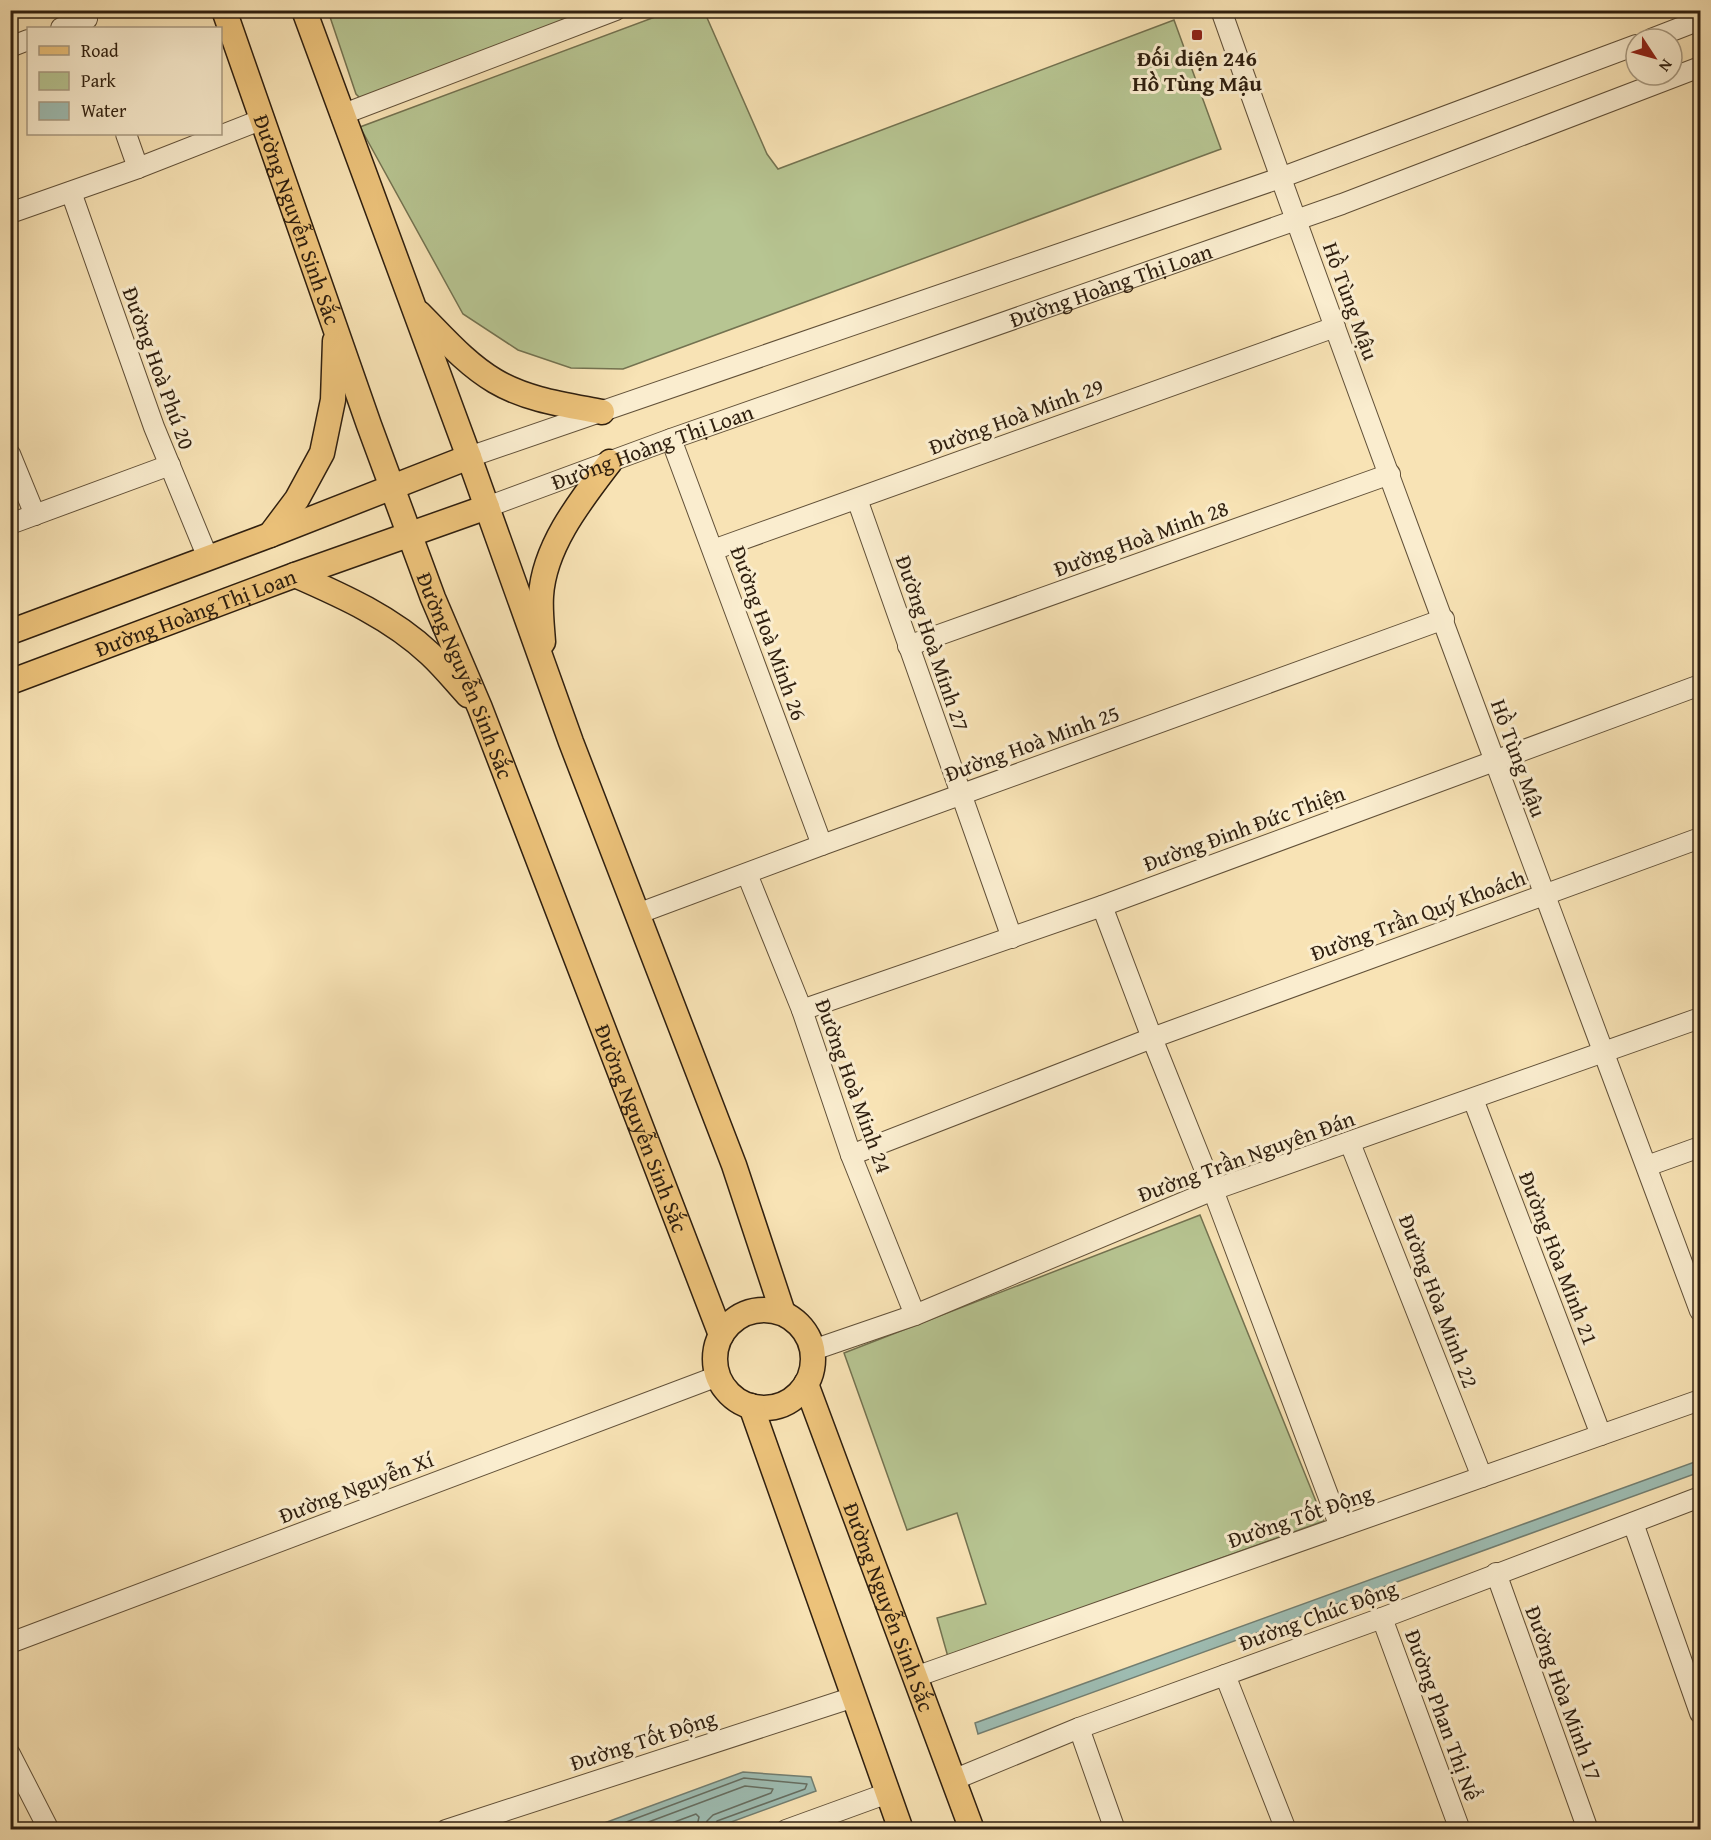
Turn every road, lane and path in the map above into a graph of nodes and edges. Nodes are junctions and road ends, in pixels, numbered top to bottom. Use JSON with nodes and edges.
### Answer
{"nodes":[{"id":1,"x":224,"y":10,"type":"edge"},
{"id":2,"x":304,"y":10,"type":"edge"},
{"id":3,"x":616,"y":10,"type":"edge"},
{"id":4,"x":1221,"y":10,"type":"edge"},
{"id":5,"x":87,"y":19,"type":"edge"},
{"id":6,"x":1701,"y":20,"type":"edge"},
{"id":7,"x":64,"y":27,"type":"edge"},
{"id":8,"x":1683,"y":27,"type":"edge"},
{"id":9,"x":27,"y":40,"type":"edge"},
{"id":10,"x":10,"y":46,"type":"edge"},
{"id":11,"x":1624,"y":49,"type":"edge"},
{"id":12,"x":1701,"y":68,"type":"edge"},
{"id":13,"x":341,"y":115,"type":"junction"},
{"id":14,"x":263,"y":119,"type":"junction"},
{"id":15,"x":126,"y":135,"type":"edge"},
{"id":16,"x":138,"y":168,"type":"junction"},
{"id":17,"x":1280,"y":178,"type":"junction"},
{"id":18,"x":71,"y":192,"type":"junction"},
{"id":19,"x":10,"y":213,"type":"edge"},
{"id":20,"x":1295,"y":219,"type":"junction"},
{"id":21,"x":413,"y":307,"type":"junction"},
{"id":22,"x":335,"y":324,"type":"junction"},
{"id":23,"x":1335,"y":327,"type":"junction"},
{"id":24,"x":602,"y":412,"type":"junction"},
{"id":25,"x":671,"y":439,"type":"junction"},
{"id":26,"x":10,"y":454,"type":"edge"},
{"id":27,"x":469,"y":457,"type":"junction"},
{"id":28,"x":610,"y":462,"type":"junction"},
{"id":29,"x":170,"y":465,"type":"junction"},
{"id":30,"x":1390,"y":474,"type":"junction"},
{"id":31,"x":391,"y":486,"type":"junction"},
{"id":32,"x":857,"y":499,"type":"junction"},
{"id":33,"x":487,"y":507,"type":"junction"},
{"id":34,"x":35,"y":515,"type":"junction"},
{"id":35,"x":10,"y":524,"type":"edge"},
{"id":36,"x":409,"y":534,"type":"junction"},
{"id":37,"x":270,"y":535,"type":"junction"},
{"id":38,"x":713,"y":550,"type":"junction"},
{"id":39,"x":208,"y":558,"type":"junction"},
{"id":40,"x":295,"y":575,"type":"junction"},
{"id":41,"x":1443,"y":619,"type":"junction"},
{"id":42,"x":10,"y":632,"type":"edge"},
{"id":43,"x":908,"y":646,"type":"junction"},
{"id":44,"x":543,"y":665,"type":"junction"},
{"id":45,"x":10,"y":682,"type":"edge"},
{"id":46,"x":1701,"y":685,"type":"edge"},
{"id":47,"x":480,"y":708,"type":"junction"},
{"id":48,"x":1494,"y":762,"type":"junction"},
{"id":49,"x":960,"y":795,"type":"junction"},
{"id":50,"x":1701,"y":838,"type":"edge"},
{"id":51,"x":822,"y":845,"type":"junction"},
{"id":52,"x":747,"y":874,"type":"junction"},
{"id":53,"x":1544,"y":895,"type":"junction"},
{"id":54,"x":1102,"y":906,"type":"junction"},
{"id":55,"x":637,"y":914,"type":"junction"},
{"id":56,"x":1012,"y":938,"type":"junction"},
{"id":57,"x":802,"y":1010,"type":"junction"},
{"id":58,"x":1701,"y":1018,"type":"edge"},
{"id":59,"x":1152,"y":1038,"type":"junction"},
{"id":60,"x":1603,"y":1053,"type":"junction"},
{"id":61,"x":1473,"y":1099,"type":"junction"},
{"id":62,"x":1350,"y":1143,"type":"junction"},
{"id":63,"x":1701,"y":1148,"type":"edge"},
{"id":64,"x":851,"y":1155,"type":"junction"},
{"id":65,"x":1647,"y":1166,"type":"junction"},
{"id":66,"x":1214,"y":1190,"type":"junction"},
{"id":67,"x":1701,"y":1311,"type":"edge"},
{"id":68,"x":783,"y":1313,"type":"junction"},
{"id":69,"x":915,"y":1315,"type":"junction"},
{"id":70,"x":722,"y":1335,"type":"junction"},
{"id":71,"x":813,"y":1350,"type":"junction"},
{"id":72,"x":718,"y":1376,"type":"junction"},
{"id":73,"x":806,"y":1384,"type":"junction"},
{"id":74,"x":1701,"y":1400,"type":"edge"},
{"id":75,"x":751,"y":1406,"type":"junction"},
{"id":76,"x":1601,"y":1435,"type":"junction"},
{"id":77,"x":1482,"y":1477,"type":"junction"},
{"id":78,"x":1701,"y":1497,"type":"edge"},
{"id":79,"x":1633,"y":1523,"type":"junction"},
{"id":80,"x":1340,"y":1527,"type":"junction"},
{"id":81,"x":1496,"y":1573,"type":"junction"},
{"id":82,"x":1382,"y":1618,"type":"junction"},
{"id":83,"x":10,"y":1643,"type":"edge"},
{"id":84,"x":1225,"y":1675,"type":"junction"},
{"id":85,"x":915,"y":1677,"type":"junction"},
{"id":86,"x":854,"y":1697,"type":"junction"},
{"id":87,"x":1701,"y":1713,"type":"edge"},
{"id":88,"x":1079,"y":1728,"type":"junction"},
{"id":89,"x":10,"y":1754,"type":"edge"},
{"id":90,"x":953,"y":1780,"type":"junction"},
{"id":91,"x":888,"y":1793,"type":"junction"},
{"id":92,"x":49,"y":1830,"type":"edge"},
{"id":93,"x":446,"y":1830,"type":"edge"},
{"id":94,"x":786,"y":1830,"type":"edge"},
{"id":95,"x":901,"y":1830,"type":"edge"},
{"id":96,"x":972,"y":1830,"type":"edge"},
{"id":97,"x":1115,"y":1830,"type":"edge"},
{"id":98,"x":1286,"y":1830,"type":"edge"},
{"id":99,"x":1460,"y":1830,"type":"edge"},
{"id":100,"x":1588,"y":1830,"type":"edge"}],
"edges":[{"from":1,"to":14,"type":"main road","name":"Đường Nguyễn Sinh Sắc"},
{"from":2,"to":13,"type":"main road"},
{"from":3,"to":13,"type":"street"},
{"from":4,"to":17,"type":"street","name":"Hồ Tùng Mậu"},
{"from":5,"to":7,"type":"street"},
{"from":6,"to":8,"type":"street"},
{"from":9,"to":10,"type":"street"},
{"from":11,"to":17,"type":"street","name":"Đường Hoàng Thị Loan"},
{"from":12,"to":20,"type":"street","name":"Đường Hoàng Thị Loan"},
{"from":13,"to":21,"type":"main road"},
{"from":14,"to":16,"type":"street"},
{"from":14,"to":22,"type":"main road","name":"Đường Nguyễn Sinh Sắc"},
{"from":15,"to":16,"type":"street"},
{"from":16,"to":18,"type":"street"},
{"from":17,"to":20,"type":"street","name":"Hồ Tùng Mậu"},
{"from":17,"to":24,"type":"street","name":"Đường Hoàng Thị Loan"},
{"from":18,"to":19,"type":"street"},
{"from":18,"to":29,"type":"street","name":"Đường Hoà Phú 20"},
{"from":20,"to":23,"type":"street","name":"Hồ Tùng Mậu"},
{"from":20,"to":25,"type":"street","name":"Đường Hoàng Thị Loan"},
{"from":21,"to":24,"type":"main road"},
{"from":21,"to":27,"type":"main road"},
{"from":22,"to":31,"type":"main road","name":"Đường Nguyễn Sinh Sắc"},
{"from":22,"to":37,"type":"main road"},
{"from":23,"to":30,"type":"street","name":"Hồ Tùng Mậu"},
{"from":23,"to":32,"type":"street","name":"Đường Hoà Minh 29"},
{"from":24,"to":27,"type":"street","name":"Đường Hoàng Thị Loan"},
{"from":25,"to":28,"type":"street","name":"Đường Hoàng Thị Loan"},
{"from":25,"to":38,"type":"street","name":"Đường Hoà Minh 26"},
{"from":26,"to":34,"type":"street"},
{"from":27,"to":31,"type":"main road","name":"Đường Hoàng Thị Loan"},
{"from":27,"to":33,"type":"main road"},
{"from":28,"to":33,"type":"street","name":"Đường Hoàng Thị Loan"},
{"from":28,"to":44,"type":"main road"},
{"from":29,"to":34,"type":"street"},
{"from":29,"to":39,"type":"street","name":"Đường Hoà Phú 20"},
{"from":30,"to":41,"type":"street","name":"Hồ Tùng Mậu"},
{"from":30,"to":43,"type":"street","name":"Đường Hoà Minh 28"},
{"from":31,"to":36,"type":"main road","name":"Đường Nguyễn Sinh Sắc"},
{"from":31,"to":37,"type":"main road","name":"Đường Hoàng Thị Loan"},
{"from":32,"to":38,"type":"street","name":"Đường Hoà Minh 29"},
{"from":32,"to":43,"type":"street","name":"Đường Hoà Minh 27"},
{"from":33,"to":36,"type":"main road","name":"Đường Hoàng Thị Loan"},
{"from":33,"to":44,"type":"main road"},
{"from":34,"to":35,"type":"street"},
{"from":36,"to":40,"type":"main road","name":"Đường Hoàng Thị Loan"},
{"from":36,"to":47,"type":"main road","name":"Đường Nguyễn Sinh Sắc"},
{"from":37,"to":39,"type":"main road","name":"Đường Hoàng Thị Loan"},
{"from":38,"to":51,"type":"street","name":"Đường Hoà Minh 26"},
{"from":39,"to":42,"type":"main road","name":"Đường Hoàng Thị Loan"},
{"from":40,"to":45,"type":"main road","name":"Đường Hoàng Thị Loan"},
{"from":40,"to":47,"type":"main road"},
{"from":41,"to":48,"type":"street","name":"Hồ Tùng Mậu"},
{"from":41,"to":49,"type":"street","name":"Đường Hoà Minh 25"},
{"from":43,"to":49,"type":"street","name":"Đường Hoà Minh 27"},
{"from":44,"to":55,"type":"main road"},
{"from":46,"to":48,"type":"street","name":"Đường Đinh Đức Thiện"},
{"from":47,"to":70,"type":"main road","name":"Đường Nguyễn Sinh Sắc"},
{"from":48,"to":53,"type":"street","name":"Hồ Tùng Mậu"},
{"from":48,"to":54,"type":"street","name":"Đường Đinh Đức Thiện"},
{"from":49,"to":51,"type":"street","name":"Đường Hoà Minh 25"},
{"from":49,"to":56,"type":"street","name":"Đường Hoà Minh 27"},
{"from":50,"to":53,"type":"street","name":"Đường Trần Quý Khoách"},
{"from":51,"to":52,"type":"street","name":"Đường Hoà Minh 25"},
{"from":52,"to":55,"type":"street","name":"Đường Hoà Minh 25"},
{"from":52,"to":57,"type":"street","name":"Đường Hoà Minh 24"},
{"from":53,"to":59,"type":"street","name":"Đường Trần Quý Khoách"},
{"from":53,"to":60,"type":"street","name":"Hồ Tùng Mậu"},
{"from":54,"to":56,"type":"street","name":"Đường Đinh Đức Thiện"},
{"from":54,"to":59,"type":"street"},
{"from":55,"to":68,"type":"main road"},
{"from":56,"to":57,"type":"street","name":"Đường Đinh Đức Thiện"},
{"from":57,"to":64,"type":"street","name":"Đường Hoà Minh 24"},
{"from":58,"to":60,"type":"street","name":"Đường Trần Nguyên Đán"},
{"from":59,"to":64,"type":"street","name":"Đường Trần Quý Khoách"},
{"from":59,"to":66,"type":"street"},
{"from":60,"to":61,"type":"street","name":"Đường Trần Nguyên Đán"},
{"from":60,"to":65,"type":"street","name":"Hồ Tùng Mậu"},
{"from":61,"to":62,"type":"street","name":"Đường Trần Nguyên Đán"},
{"from":61,"to":76,"type":"street","name":"Đường Hòa Minh 21"},
{"from":62,"to":66,"type":"street","name":"Đường Trần Nguyên Đán"},
{"from":62,"to":77,"type":"street","name":"Đường Hòa Minh 22"},
{"from":63,"to":65,"type":"street"},
{"from":64,"to":69,"type":"street","name":"Đường Hoà Minh 24"},
{"from":65,"to":67,"type":"street","name":"Hồ Tùng Mậu"},
{"from":66,"to":69,"type":"street","name":"Đường Trần Nguyên Đán"},
{"from":66,"to":80,"type":"street"},
{"from":68,"to":70,"type":"main road"},
{"from":68,"to":71,"type":"main road"},
{"from":69,"to":71,"type":"street","name":"Đường Trần Nguyên Đán"},
{"from":70,"to":72,"type":"main road"},
{"from":71,"to":73,"type":"main road"},
{"from":72,"to":75,"type":"main road"},
{"from":72,"to":83,"type":"street","name":"Đường Nguyễn Xí"},
{"from":73,"to":75,"type":"main road"},
{"from":73,"to":85,"type":"main road","name":"Đường Nguyễn Sinh Sắc"},
{"from":74,"to":76,"type":"street","name":"Đường Tốt Động"},
{"from":75,"to":86,"type":"main road"},
{"from":76,"to":77,"type":"street","name":"Đường Tốt Động"},
{"from":77,"to":80,"type":"street","name":"Đường Tốt Động"},
{"from":78,"to":79,"type":"street","name":"Đường Chúc Động"},
{"from":79,"to":81,"type":"street","name":"Đường Chúc Động"},
{"from":79,"to":87,"type":"street"},
{"from":80,"to":85,"type":"street","name":"Đường Tốt Động"},
{"from":81,"to":82,"type":"street","name":"Đường Chúc Động"},
{"from":81,"to":100,"type":"street","name":"Đường Hòa Minh 17"},
{"from":82,"to":84,"type":"street","name":"Đường Chúc Động"},
{"from":82,"to":99,"type":"street","name":"Đường Phan Thị Nể"},
{"from":84,"to":88,"type":"street","name":"Đường Chúc Động"},
{"from":84,"to":98,"type":"street"},
{"from":85,"to":90,"type":"main road","name":"Đường Nguyễn Sinh Sắc"},
{"from":86,"to":91,"type":"main road"},
{"from":86,"to":93,"type":"street","name":"Đường Tốt Động"},
{"from":88,"to":90,"type":"street","name":"Đường Chúc Động"},
{"from":88,"to":97,"type":"street"},
{"from":89,"to":92,"type":"street"},
{"from":90,"to":96,"type":"main road","name":"Đường Nguyễn Sinh Sắc"},
{"from":91,"to":94,"type":"street"},
{"from":91,"to":95,"type":"main road"}]}
